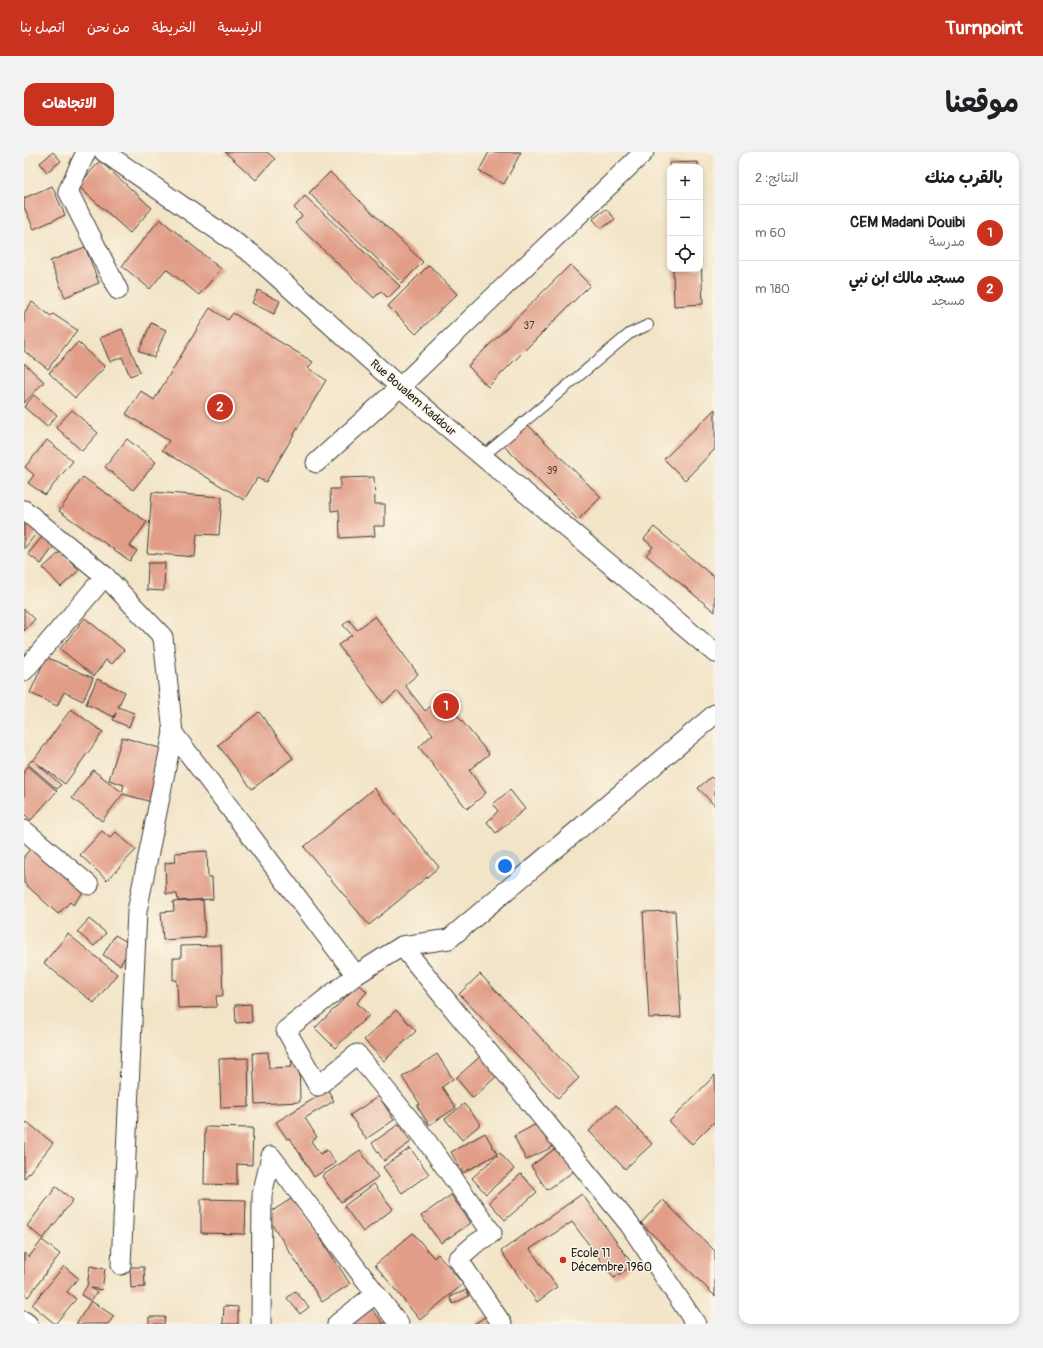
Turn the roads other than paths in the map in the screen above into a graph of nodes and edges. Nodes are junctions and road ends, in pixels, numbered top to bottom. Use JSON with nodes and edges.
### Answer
{"nodes":[{"id":1,"x":86,"y":152,"type":"edge"},
{"id":2,"x":104,"y":152,"type":"edge"},
{"id":3,"x":644,"y":152,"type":"edge"},
{"id":4,"x":118,"y":290,"type":"dead end"},
{"id":5,"x":648,"y":325,"type":"dead end"},
{"id":6,"x":400,"y":387,"type":"junction"},
{"id":7,"x":482,"y":457,"type":"junction"},
{"id":8,"x":316,"y":463,"type":"dead end"},
{"id":9,"x":24,"y":510,"type":"edge"},
{"id":10,"x":105,"y":576,"type":"junction"},
{"id":11,"x":715,"y":653,"type":"edge"},
{"id":12,"x":24,"y":671,"type":"edge"},
{"id":13,"x":715,"y":714,"type":"edge"},
{"id":14,"x":173,"y":733,"type":"junction"},
{"id":15,"x":24,"y":830,"type":"edge"},
{"id":16,"x":89,"y":885,"type":"dead end"},
{"id":17,"x":402,"y":946,"type":"junction"},
{"id":18,"x":356,"y":975,"type":"junction"},
{"id":19,"x":121,"y":1265,"type":"dead end"},
{"id":20,"x":375,"y":1294,"type":"junction"},
{"id":21,"x":24,"y":1321,"type":"edge"},
{"id":22,"x":28,"y":1324,"type":"edge"},
{"id":23,"x":261,"y":1324,"type":"edge"},
{"id":24,"x":337,"y":1324,"type":"edge"},
{"id":25,"x":399,"y":1324,"type":"edge"},
{"id":26,"x":502,"y":1324,"type":"edge"},
{"id":27,"x":696,"y":1324,"type":"edge"}],
"edges":[{"from":1,"to":4,"type":"street"},
{"from":2,"to":6,"type":"street","name":"Rue Boualem Kaddour"},
{"from":3,"to":6,"type":"street"},
{"from":5,"to":7,"type":"lane"},
{"from":6,"to":7,"type":"street","name":"Rue Boualem Kaddour"},
{"from":6,"to":8,"type":"street"},
{"from":7,"to":11,"type":"street","name":"Rue Boualem Kaddour"},
{"from":9,"to":10,"type":"street"},
{"from":10,"to":12,"type":"street"},
{"from":10,"to":14,"type":"street"},
{"from":13,"to":17,"type":"street"},
{"from":14,"to":18,"type":"street"},
{"from":14,"to":19,"type":"street"},
{"from":15,"to":16,"type":"street"},
{"from":17,"to":18,"type":"street"},
{"from":17,"to":27,"type":"street"},
{"from":18,"to":26,"type":"street"},
{"from":20,"to":23,"type":"street"},
{"from":20,"to":24,"type":"street"},
{"from":20,"to":25,"type":"street"},
{"from":21,"to":22,"type":"street"}]}
